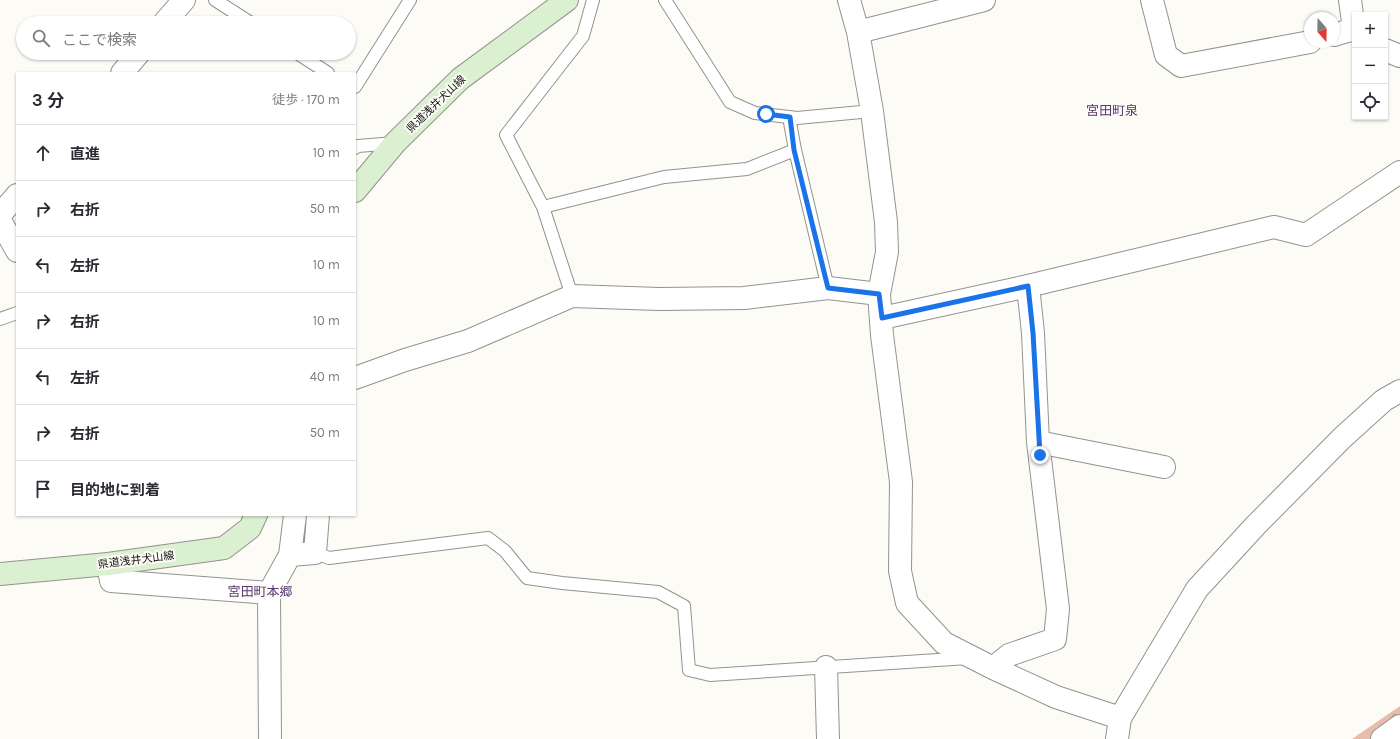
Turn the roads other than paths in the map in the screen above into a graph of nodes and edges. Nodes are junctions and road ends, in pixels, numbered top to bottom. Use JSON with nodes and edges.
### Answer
{"nodes":[{"id":1,"x":184,"y":0,"type":"edge"},
{"id":2,"x":215,"y":0,"type":"edge"},
{"id":3,"x":410,"y":0,"type":"edge"},
{"id":4,"x":567,"y":0,"type":"edge"},
{"id":5,"x":593,"y":0,"type":"edge"},
{"id":6,"x":665,"y":0,"type":"edge"},
{"id":7,"x":849,"y":0,"type":"edge"},
{"id":8,"x":984,"y":0,"type":"edge"},
{"id":9,"x":1152,"y":0,"type":"edge"},
{"id":10,"x":1350,"y":0,"type":"edge"},
{"id":11,"x":170,"y":16,"type":"edge"},
{"id":12,"x":240,"y":16,"type":"edge"},
{"id":13,"x":858,"y":32,"type":"junction"},
{"id":14,"x":1348,"y":32,"type":"edge"},
{"id":15,"x":1304,"y":43,"type":"edge"},
{"id":16,"x":1388,"y":51,"type":"edge"},
{"id":17,"x":1400,"y":56,"type":"edge"},
{"id":18,"x":133,"y":60,"type":"edge"},
{"id":19,"x":308,"y":60,"type":"edge"},
{"id":20,"x":123,"y":72,"type":"edge"},
{"id":21,"x":326,"y":72,"type":"edge"},
{"id":22,"x":356,"y":85,"type":"edge"},
{"id":23,"x":872,"y":112,"type":"junction"},
{"id":24,"x":790,"y":117,"type":"junction"},
{"id":25,"x":395,"y":144,"type":"junction"},
{"id":26,"x":356,"y":147,"type":"edge"},
{"id":27,"x":794,"y":150,"type":"junction"},
{"id":28,"x":1400,"y":172,"type":"edge"},
{"id":29,"x":356,"y":190,"type":"edge"},
{"id":30,"x":16,"y":197,"type":"edge"},
{"id":31,"x":543,"y":207,"type":"junction"},
{"id":32,"x":0,"y":215,"type":"edge"},
{"id":33,"x":0,"y":220,"type":"edge"},
{"id":34,"x":16,"y":249,"type":"edge"},
{"id":35,"x":1028,"y":286,"type":"junction"},
{"id":36,"x":828,"y":288,"type":"junction"},
{"id":37,"x":879,"y":294,"type":"junction"},
{"id":38,"x":572,"y":296,"type":"junction"},
{"id":39,"x":16,"y":313,"type":"edge"},
{"id":40,"x":882,"y":318,"type":"junction"},
{"id":41,"x":0,"y":319,"type":"edge"},
{"id":42,"x":356,"y":378,"type":"edge"},
{"id":43,"x":1400,"y":391,"type":"edge"},
{"id":44,"x":1038,"y":442,"type":"junction"},
{"id":45,"x":1164,"y":467,"type":"dead end"},
{"id":46,"x":256,"y":516,"type":"edge"},
{"id":47,"x":295,"y":516,"type":"edge"},
{"id":48,"x":318,"y":516,"type":"edge"},
{"id":49,"x":315,"y":553,"type":"junction"},
{"id":50,"x":290,"y":555,"type":"junction"},
{"id":51,"x":108,"y":564,"type":"junction"},
{"id":52,"x":0,"y":574,"type":"edge"},
{"id":53,"x":269,"y":593,"type":"junction"},
{"id":54,"x":973,"y":658,"type":"junction"},
{"id":55,"x":826,"y":667,"type":"junction"},
{"id":56,"x":993,"y":668,"type":"junction"},
{"id":57,"x":1400,"y":726,"type":"edge"},
{"id":58,"x":1119,"y":729,"type":"edge"},
{"id":59,"x":270,"y":739,"type":"edge"},
{"id":60,"x":828,"y":739,"type":"edge"},
{"id":61,"x":1382,"y":739,"type":"edge"}],
"edges":[{"from":1,"to":11,"type":"street"},
{"from":2,"to":12,"type":"lane"},
{"from":3,"to":22,"type":"lane"},
{"from":4,"to":25,"type":"main road","name":"県道浅井犬山線"},
{"from":5,"to":31,"type":"lane"},
{"from":6,"to":24,"type":"lane"},
{"from":7,"to":13,"type":"street"},
{"from":8,"to":13,"type":"street"},
{"from":9,"to":15,"type":"street"},
{"from":10,"to":14,"type":"street"},
{"from":13,"to":23,"type":"street"},
{"from":16,"to":17,"type":"street"},
{"from":18,"to":20,"type":"street"},
{"from":19,"to":21,"type":"lane"},
{"from":23,"to":24,"type":"lane"},
{"from":23,"to":37,"type":"street"},
{"from":24,"to":27,"type":"lane"},
{"from":25,"to":26,"type":"lane"},
{"from":25,"to":29,"type":"main road","name":"県道浅井犬山線"},
{"from":27,"to":31,"type":"lane"},
{"from":27,"to":36,"type":"lane"},
{"from":28,"to":35,"type":"street"},
{"from":30,"to":32,"type":"street"},
{"from":31,"to":38,"type":"lane"},
{"from":33,"to":34,"type":"street"},
{"from":35,"to":40,"type":"street"},
{"from":35,"to":44,"type":"street"},
{"from":36,"to":37,"type":"street"},
{"from":36,"to":38,"type":"street"},
{"from":37,"to":40,"type":"street"},
{"from":38,"to":42,"type":"street"},
{"from":39,"to":41,"type":"lane"},
{"from":40,"to":54,"type":"street"},
{"from":43,"to":58,"type":"street"},
{"from":44,"to":45,"type":"street"},
{"from":44,"to":56,"type":"street"},
{"from":46,"to":51,"type":"main road","name":"県道浅井犬山線"},
{"from":47,"to":50,"type":"street"},
{"from":48,"to":49,"type":"street"},
{"from":49,"to":50,"type":"street"},
{"from":49,"to":55,"type":"lane"},
{"from":50,"to":53,"type":"street"},
{"from":51,"to":52,"type":"main road","name":"県道浅井犬山線"},
{"from":51,"to":53,"type":"street"},
{"from":53,"to":59,"type":"street"},
{"from":54,"to":55,"type":"lane"},
{"from":54,"to":56,"type":"street"},
{"from":55,"to":60,"type":"street"},
{"from":56,"to":58,"type":"street"},
{"from":57,"to":61,"type":"street"}]}
